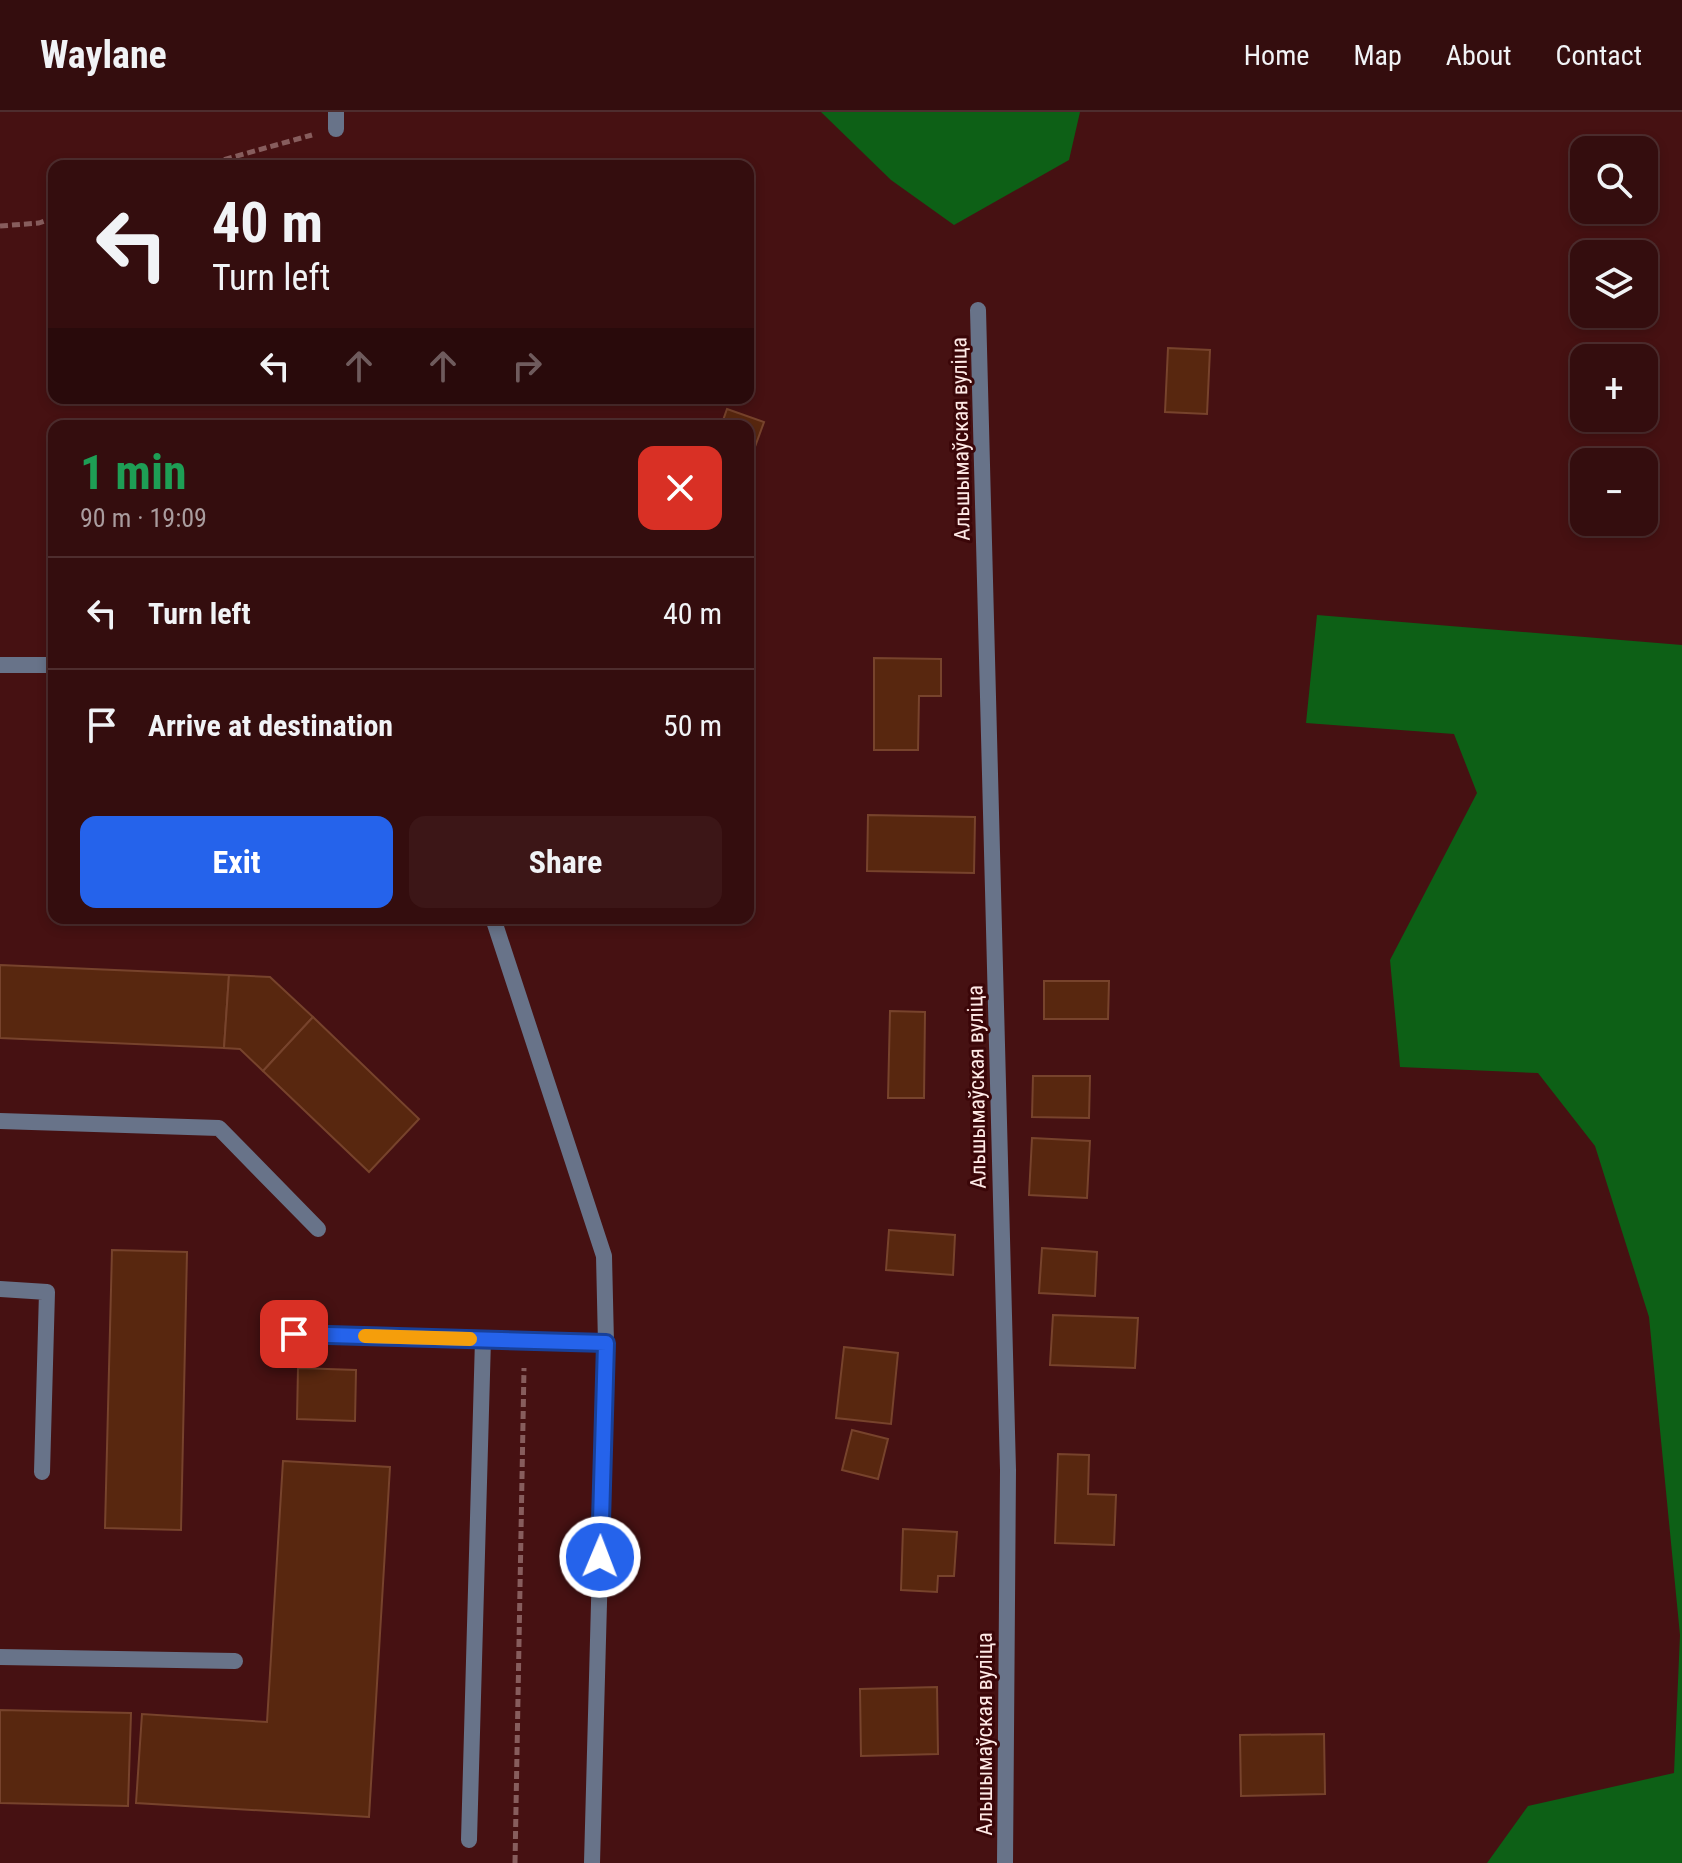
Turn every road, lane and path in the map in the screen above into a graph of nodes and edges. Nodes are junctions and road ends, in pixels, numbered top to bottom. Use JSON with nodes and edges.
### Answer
{"nodes":[{"id":1,"x":336,"y":120,"type":"edge"},
{"id":2,"x":219,"y":160,"type":"edge"},
{"id":3,"x":48,"y":220,"type":"edge"},
{"id":4,"x":0,"y":226,"type":"edge"},
{"id":5,"x":978,"y":310,"type":"dead end"},
{"id":6,"x":0,"y":665,"type":"edge"},
{"id":7,"x":48,"y":665,"type":"edge"},
{"id":8,"x":495,"y":924,"type":"edge"},
{"id":9,"x":0,"y":1121,"type":"edge"},
{"id":10,"x":318,"y":1229,"type":"dead end"},
{"id":11,"x":0,"y":1289,"type":"edge"},
{"id":12,"x":294,"y":1334,"type":"dead end"},
{"id":13,"x":483,"y":1339,"type":"junction"},
{"id":14,"x":524,"y":1341,"type":"junction"},
{"id":15,"x":606,"y":1343,"type":"junction"},
{"id":16,"x":42,"y":1472,"type":"dead end"},
{"id":17,"x":0,"y":1657,"type":"edge"},
{"id":18,"x":235,"y":1661,"type":"dead end"},
{"id":19,"x":469,"y":1840,"type":"dead end"},
{"id":20,"x":515,"y":1863,"type":"edge"},
{"id":21,"x":592,"y":1863,"type":"edge"},
{"id":22,"x":1005,"y":1863,"type":"edge"}],
"edges":[{"from":1,"to":2,"type":"path"},
{"from":3,"to":4,"type":"path"},
{"from":5,"to":22,"type":"street","name":"Альшымаўская вуліца"},
{"from":6,"to":7,"type":"street"},
{"from":8,"to":15,"type":"street"},
{"from":9,"to":10,"type":"street"},
{"from":11,"to":16,"type":"street"},
{"from":12,"to":13,"type":"street"},
{"from":13,"to":14,"type":"street"},
{"from":13,"to":19,"type":"street"},
{"from":14,"to":15,"type":"street"},
{"from":14,"to":20,"type":"path"},
{"from":15,"to":21,"type":"street"},
{"from":17,"to":18,"type":"street"}]}
